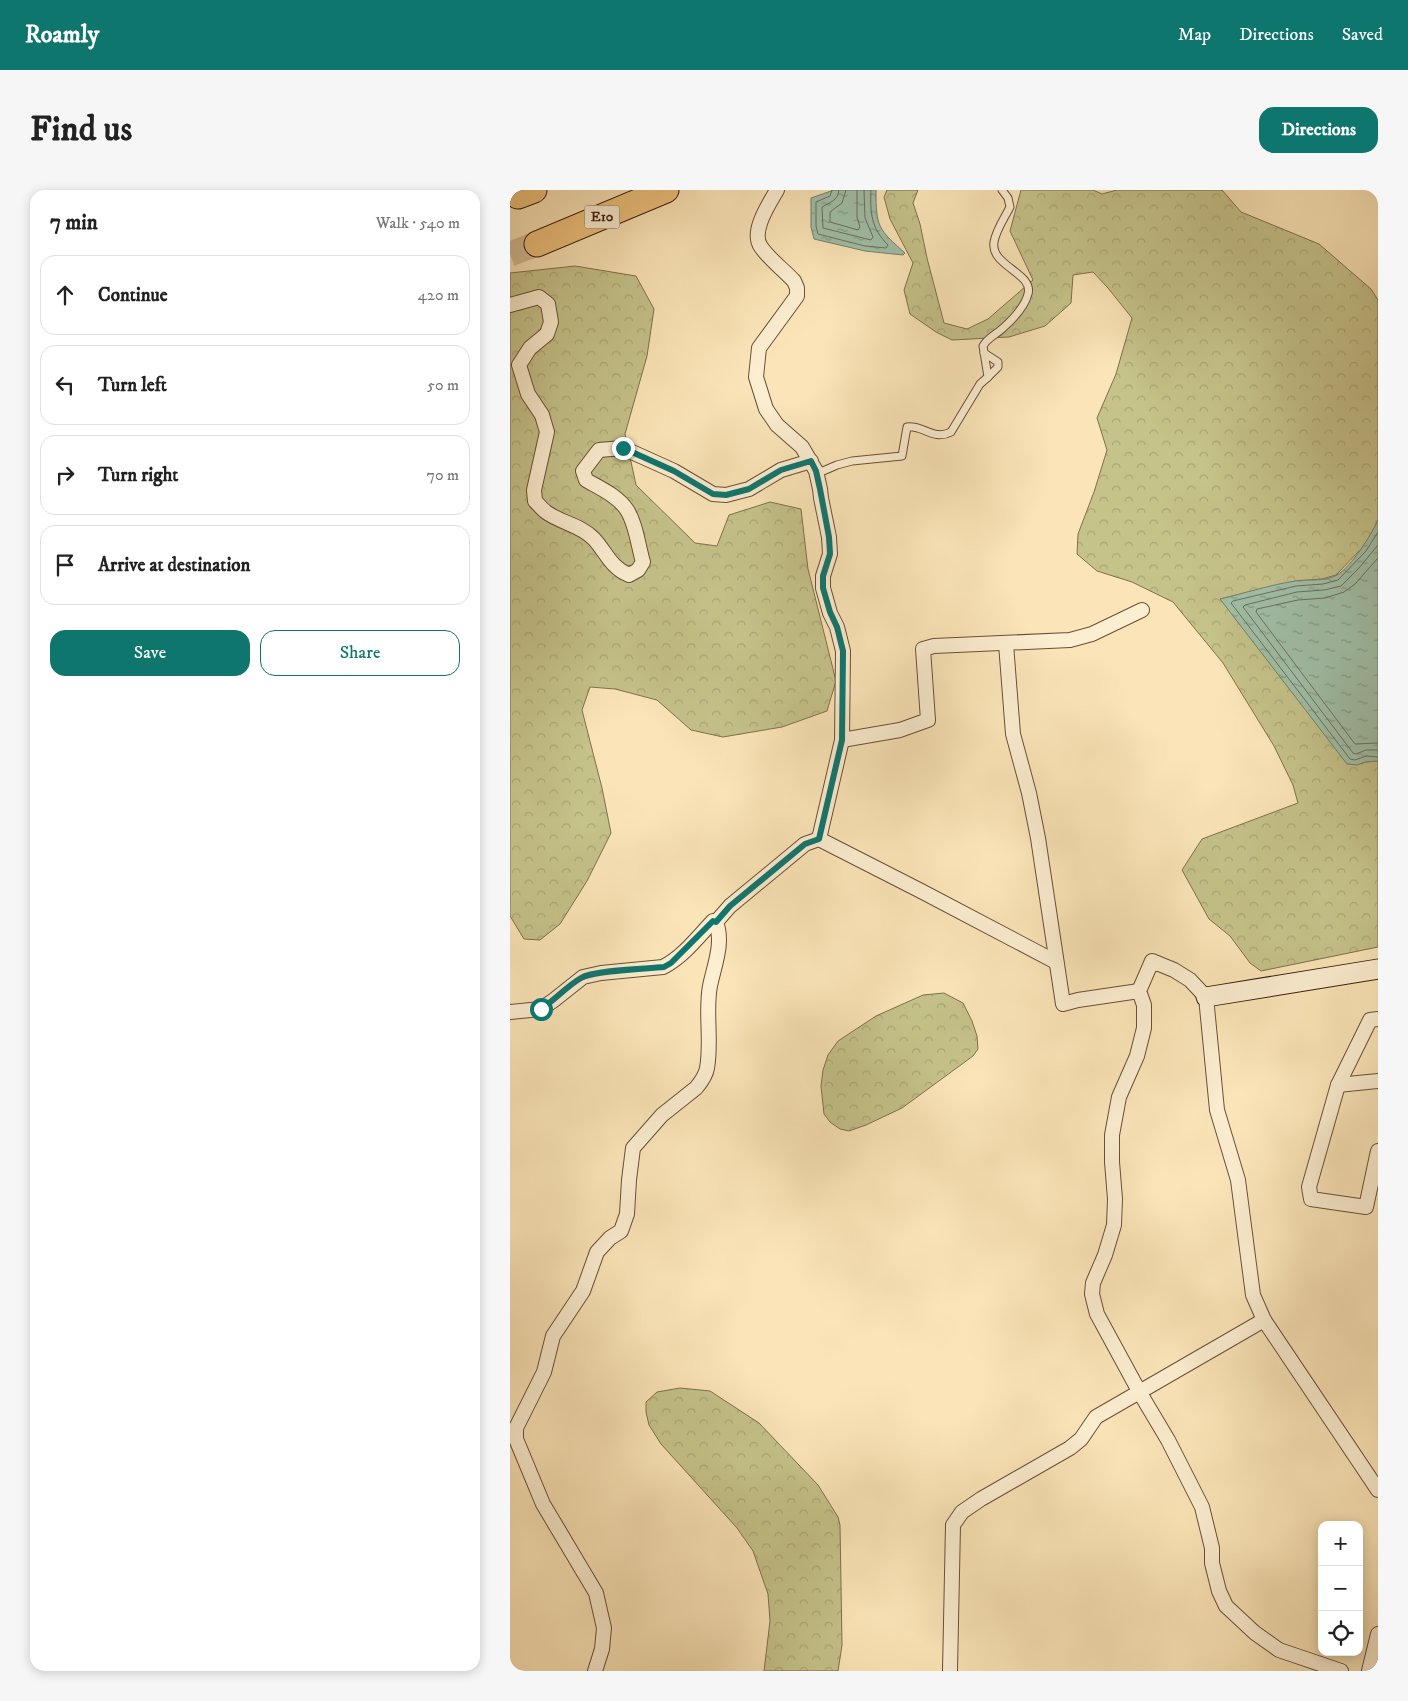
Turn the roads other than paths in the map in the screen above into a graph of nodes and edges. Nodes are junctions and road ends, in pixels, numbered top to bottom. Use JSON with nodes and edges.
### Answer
{"nodes":[{"id":1,"x":666,"y":190,"type":"edge"},
{"id":2,"x":777,"y":190,"type":"edge"},
{"id":3,"x":1002,"y":190,"type":"edge"},
{"id":4,"x":538,"y":244,"type":"tunnel mouth"},
{"id":5,"x":510,"y":305,"type":"edge"},
{"id":6,"x":984,"y":354,"type":"junction"},
{"id":7,"x":988,"y":377,"type":"junction"},
{"id":8,"x":811,"y":461,"type":"junction"},
{"id":9,"x":816,"y":474,"type":"junction"},
{"id":10,"x":1142,"y":610,"type":"dead end"},
{"id":11,"x":1006,"y":644,"type":"junction"},
{"id":12,"x":842,"y":740,"type":"junction"},
{"id":13,"x":819,"y":839,"type":"junction"},
{"id":14,"x":716,"y":922,"type":"junction"},
{"id":15,"x":1056,"y":962,"type":"junction"},
{"id":16,"x":1378,"y":969,"type":"edge"},
{"id":17,"x":1139,"y":991,"type":"junction"},
{"id":18,"x":1206,"y":997,"type":"junction"},
{"id":19,"x":510,"y":1012,"type":"edge"},
{"id":20,"x":1378,"y":1019,"type":"edge"},
{"id":21,"x":1378,"y":1080,"type":"edge"},
{"id":22,"x":1338,"y":1085,"type":"junction"},
{"id":23,"x":1378,"y":1151,"type":"edge"},
{"id":24,"x":1264,"y":1320,"type":"junction"},
{"id":25,"x":1140,"y":1393,"type":"junction"},
{"id":26,"x":1378,"y":1490,"type":"edge"},
{"id":27,"x":1378,"y":1634,"type":"edge"},
{"id":28,"x":595,"y":1671,"type":"edge"},
{"id":29,"x":950,"y":1671,"type":"edge"},
{"id":30,"x":1341,"y":1671,"type":"edge"},
{"id":31,"x":1369,"y":1671,"type":"edge"}],
"edges":[{"from":1,"to":4,"type":"highway","number":"E10"},
{"from":2,"to":8,"type":"street"},
{"from":3,"to":6,"type":"lane"},
{"from":5,"to":8,"type":"street"},
{"from":6,"to":7,"type":"lane"},
{"from":6,"to":7,"type":"lane"},
{"from":7,"to":9,"type":"lane"},
{"from":8,"to":9,"type":"street"},
{"from":9,"to":12,"type":"street"},
{"from":10,"to":11,"type":"street"},
{"from":11,"to":12,"type":"street"},
{"from":11,"to":15,"type":"street"},
{"from":12,"to":13,"type":"street"},
{"from":13,"to":14,"type":"street"},
{"from":13,"to":15,"type":"street"},
{"from":14,"to":19,"type":"street"},
{"from":14,"to":28,"type":"street"},
{"from":15,"to":17,"type":"street"},
{"from":16,"to":18,"type":"street"},
{"from":17,"to":18,"type":"street"},
{"from":17,"to":25,"type":"street"},
{"from":18,"to":24,"type":"street"},
{"from":20,"to":22,"type":"street"},
{"from":21,"to":22,"type":"street"},
{"from":22,"to":23,"type":"street"},
{"from":24,"to":25,"type":"street"},
{"from":24,"to":26,"type":"street"},
{"from":25,"to":29,"type":"street"},
{"from":25,"to":30,"type":"street"},
{"from":27,"to":31,"type":"street"}]}
